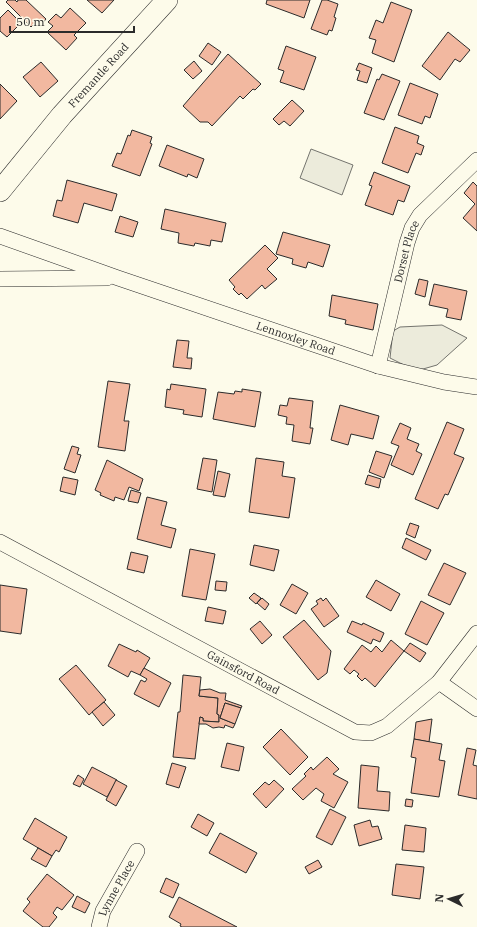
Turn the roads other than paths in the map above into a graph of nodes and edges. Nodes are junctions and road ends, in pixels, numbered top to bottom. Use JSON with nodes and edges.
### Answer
{"nodes":[{"id":1,"x":167,"y":0,"type":"edge"},
{"id":2,"x":62,"y":115,"type":"junction"},
{"id":3,"x":477,"y":160,"type":"edge"},
{"id":4,"x":0,"y":173,"type":"edge"},
{"id":5,"x":0,"y":191,"type":"edge"},
{"id":6,"x":0,"y":236,"type":"edge"},
{"id":7,"x":118,"y":278,"type":"junction"},
{"id":8,"x":0,"y":279,"type":"edge"},
{"id":9,"x":378,"y":366,"type":"junction"},
{"id":10,"x":477,"y":387,"type":"edge"},
{"id":11,"x":0,"y":542,"type":"edge"},
{"id":12,"x":477,"y":633,"type":"edge"},
{"id":13,"x":439,"y":682,"type":"junction"},
{"id":14,"x":477,"y":709,"type":"edge"},
{"id":15,"x":137,"y":851,"type":"dead end"},
{"id":16,"x":99,"y":927,"type":"edge"}],
"edges":[{"from":1,"to":2,"type":"street","name":"Fremantle Road"},
{"from":2,"to":4,"type":"street","name":"Fremantle Road"},
{"from":2,"to":5,"type":"street","name":"Fremantle Road"},
{"from":3,"to":9,"type":"street","name":"Dorset Place"},
{"from":6,"to":7,"type":"street","name":"Lennoxley Road"},
{"from":7,"to":8,"type":"street","name":"Lennoxley Road"},
{"from":7,"to":9,"type":"street","name":"Lennoxley Road"},
{"from":9,"to":10,"type":"street","name":"Lennoxley Road"},
{"from":11,"to":13,"type":"street","name":"Gainsford Road"},
{"from":12,"to":13,"type":"street","name":"Gainsford Road"},
{"from":13,"to":14,"type":"street"},
{"from":15,"to":16,"type":"street","name":"Lynne Place"}]}
